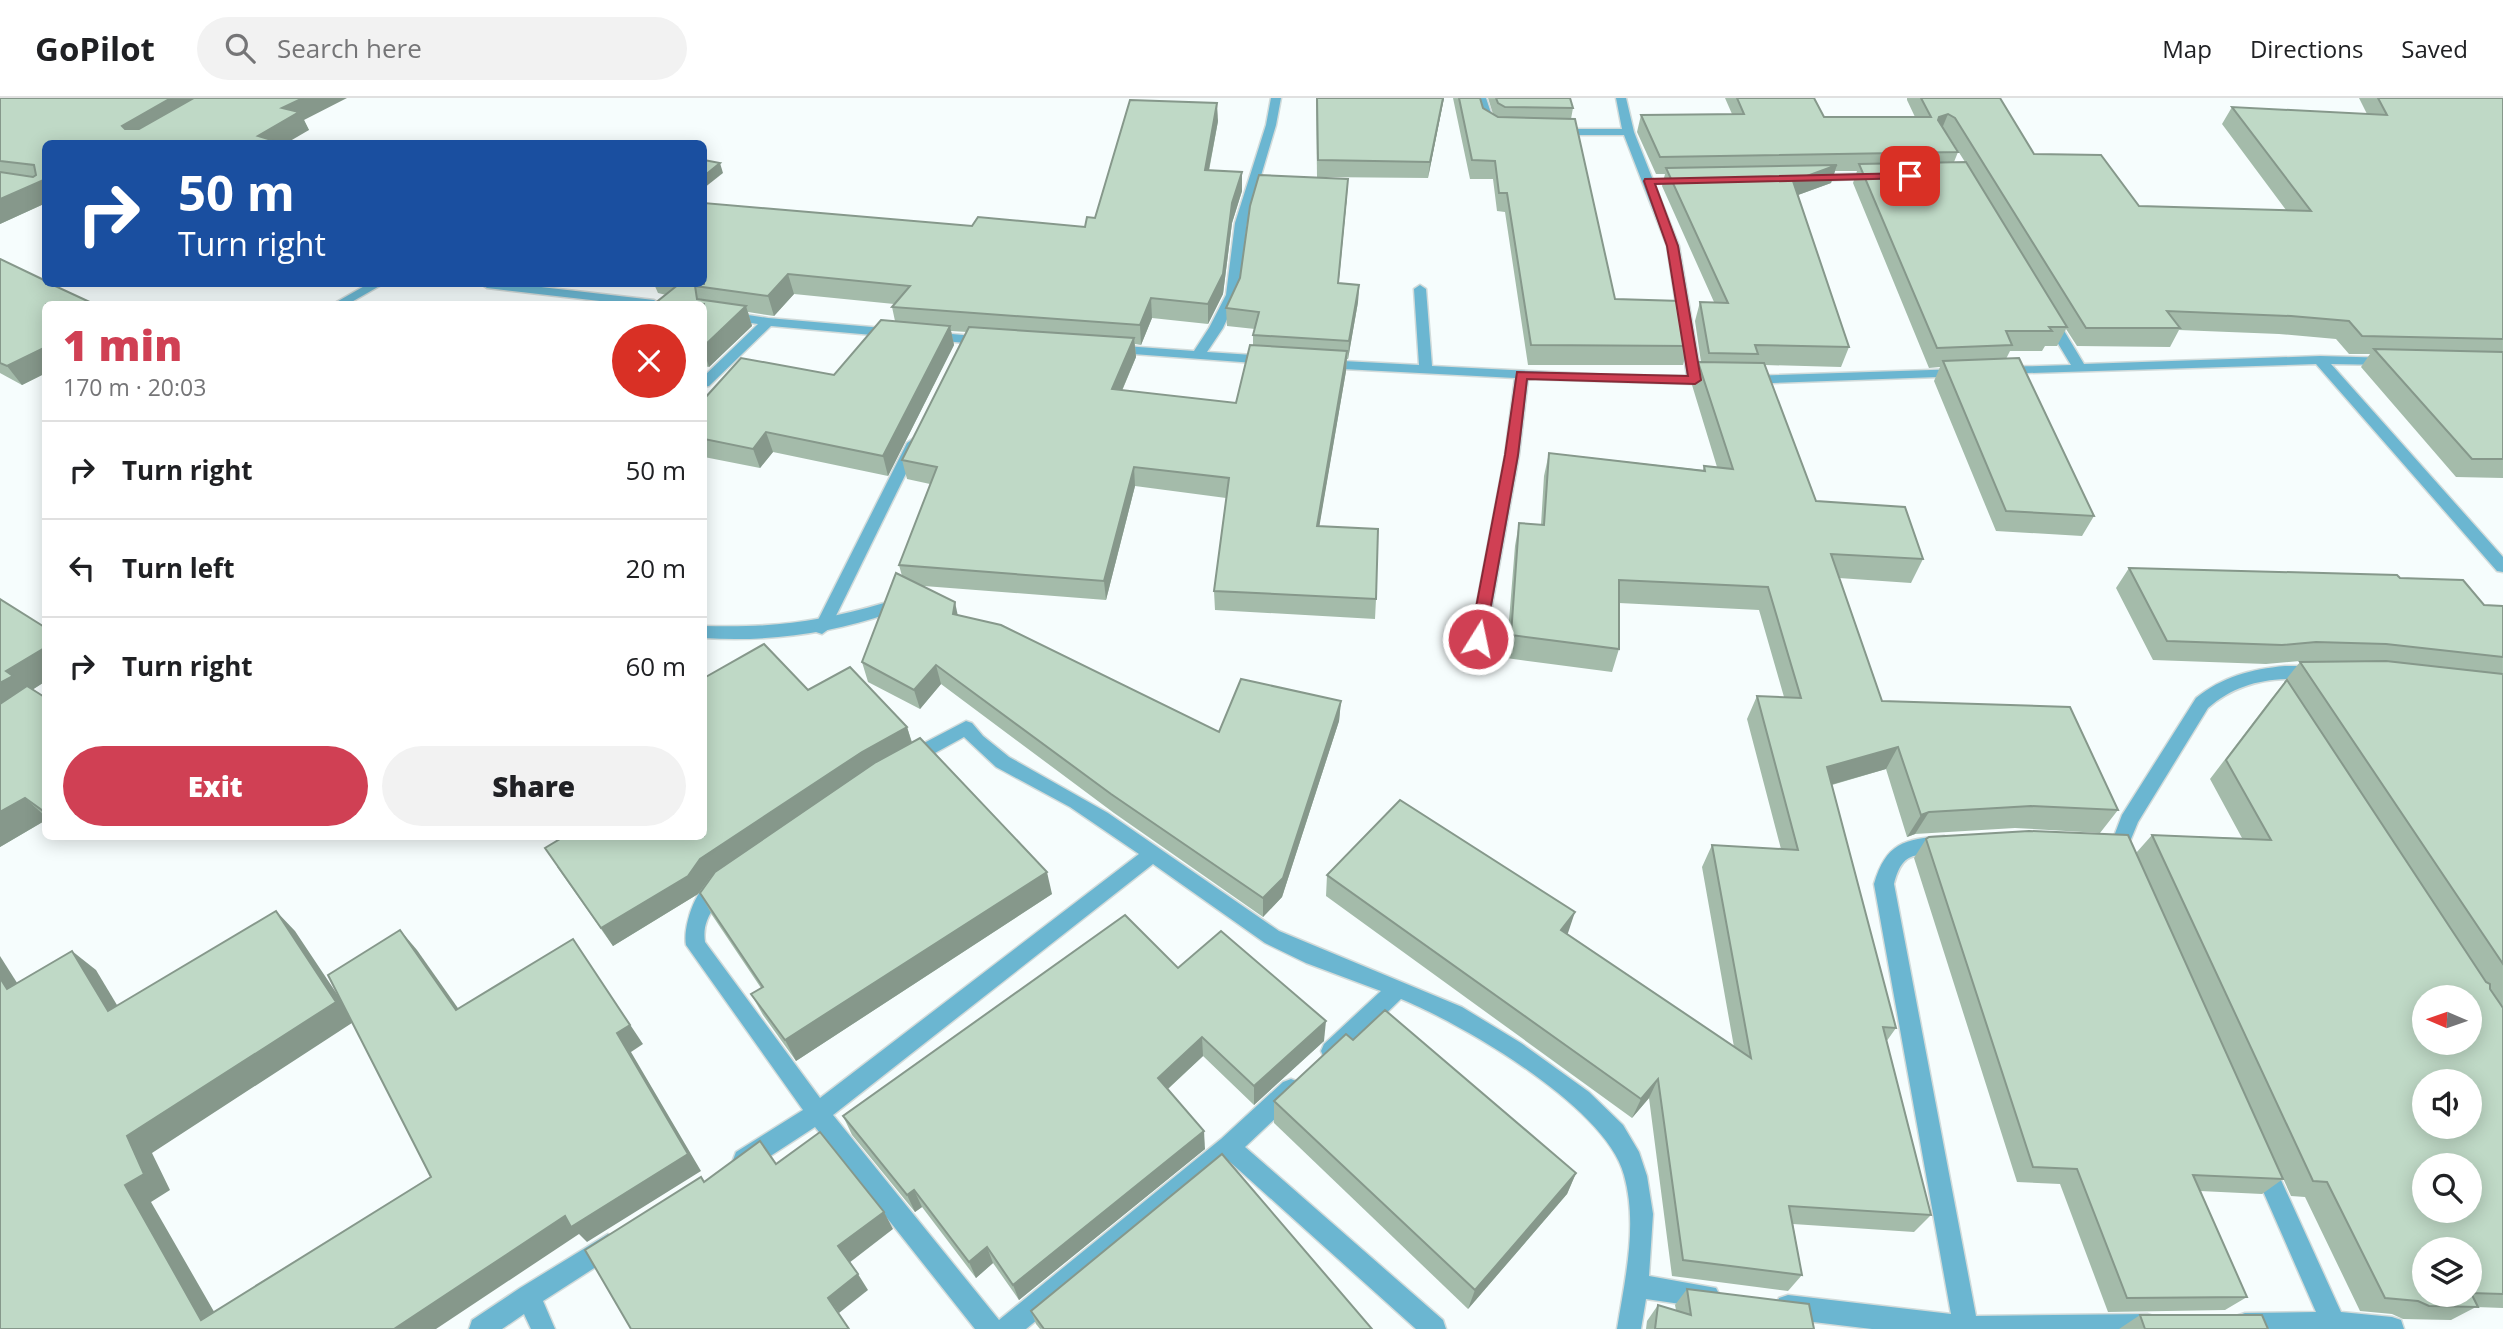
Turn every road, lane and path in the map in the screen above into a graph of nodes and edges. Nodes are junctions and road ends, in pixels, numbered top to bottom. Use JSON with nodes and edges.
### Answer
{"nodes":[{"id":1,"x":1276,"y":98,"type":"edge"},
{"id":2,"x":1481,"y":98,"type":"edge"},
{"id":3,"x":1621,"y":98,"type":"edge"},
{"id":4,"x":1505,"y":131,"type":"edge"},
{"id":5,"x":1538,"y":132,"type":"edge"},
{"id":6,"x":1629,"y":132,"type":"junction"},
{"id":7,"x":1894,"y":176,"type":"edge"},
{"id":8,"x":1799,"y":178,"type":"edge"},
{"id":9,"x":1649,"y":181,"type":"junction"},
{"id":10,"x":1663,"y":181,"type":"edge"},
{"id":11,"x":371,"y":287,"type":"edge"},
{"id":12,"x":512,"y":287,"type":"edge"},
{"id":13,"x":1420,"y":289,"type":"dead end"},
{"id":14,"x":2039,"y":300,"type":"edge"},
{"id":15,"x":345,"y":301,"type":"edge"},
{"id":16,"x":629,"y":301,"type":"edge"},
{"id":17,"x":707,"y":312,"type":"edge"},
{"id":18,"x":768,"y":322,"type":"junction"},
{"id":19,"x":993,"y":341,"type":"edge"},
{"id":20,"x":1102,"y":349,"type":"edge"},
{"id":21,"x":1198,"y":355,"type":"junction"},
{"id":22,"x":2320,"y":360,"type":"junction"},
{"id":23,"x":1278,"y":361,"type":"edge"},
{"id":24,"x":2398,"y":362,"type":"edge"},
{"id":25,"x":1305,"y":363,"type":"edge"},
{"id":26,"x":2080,"y":368,"type":"junction"},
{"id":27,"x":1426,"y":371,"type":"junction"},
{"id":28,"x":1522,"y":375,"type":"junction"},
{"id":29,"x":707,"y":380,"type":"edge"},
{"id":30,"x":1695,"y":380,"type":"junction"},
{"id":31,"x":922,"y":425,"type":"edge"},
{"id":32,"x":2503,"y":567,"type":"edge"},
{"id":33,"x":884,"y":609,"type":"edge"},
{"id":34,"x":822,"y":628,"type":"junction"},
{"id":35,"x":707,"y":632,"type":"edge"},
{"id":36,"x":1478,"y":639,"type":"dead end"},
{"id":37,"x":2332,"y":672,"type":"edge"},
{"id":38,"x":2267,"y":675,"type":"junction"},
{"id":39,"x":2281,"y":698,"type":"edge"},
{"id":40,"x":895,"y":767,"type":"edge"},
{"id":41,"x":1962,"y":842,"type":"edge"},
{"id":42,"x":1153,"y":853,"type":"junction"},
{"id":43,"x":2131,"y":869,"type":"edge"},
{"id":44,"x":730,"y":878,"type":"edge"},
{"id":45,"x":1398,"y":989,"type":"junction"},
{"id":46,"x":818,"y":1113,"type":"junction"},
{"id":47,"x":1229,"y":1147,"type":"junction"},
{"id":48,"x":2255,"y":1147,"type":"edge"},
{"id":49,"x":729,"y":1169,"type":"edge"},
{"id":50,"x":629,"y":1232,"type":"edge"},
{"id":51,"x":1636,"y":1286,"type":"junction"},
{"id":52,"x":528,"y":1296,"type":"junction"},
{"id":53,"x":1726,"y":1299,"type":"edge"},
{"id":54,"x":1765,"y":1304,"type":"edge"},
{"id":55,"x":2334,"y":1324,"type":"junction"},
{"id":56,"x":2225,"y":1325,"type":"edge"},
{"id":57,"x":2170,"y":1326,"type":"edge"},
{"id":58,"x":481,"y":1329,"type":"edge"},
{"id":59,"x":543,"y":1329,"type":"edge"},
{"id":60,"x":990,"y":1329,"type":"edge"},
{"id":61,"x":1007,"y":1329,"type":"edge"},
{"id":62,"x":1434,"y":1329,"type":"edge"},
{"id":63,"x":1629,"y":1329,"type":"edge"},
{"id":64,"x":1966,"y":1329,"type":"edge"},
{"id":65,"x":2392,"y":1329,"type":"edge"}],
"edges":[{"from":1,"to":21,"type":"street"},
{"from":2,"to":4,"type":"street"},
{"from":3,"to":6,"type":"street"},
{"from":5,"to":6,"type":"street"},
{"from":6,"to":9,"type":"street"},
{"from":7,"to":8,"type":"street"},
{"from":9,"to":10,"type":"street"},
{"from":9,"to":30,"type":"street"},
{"from":11,"to":15,"type":"street"},
{"from":12,"to":16,"type":"street"},
{"from":13,"to":27,"type":"street"},
{"from":14,"to":26,"type":"street"},
{"from":17,"to":18,"type":"street"},
{"from":18,"to":19,"type":"street"},
{"from":18,"to":29,"type":"street"},
{"from":20,"to":21,"type":"street"},
{"from":21,"to":23,"type":"street"},
{"from":22,"to":24,"type":"street"},
{"from":22,"to":26,"type":"street"},
{"from":22,"to":32,"type":"street"},
{"from":25,"to":27,"type":"street"},
{"from":26,"to":30,"type":"street"},
{"from":27,"to":28,"type":"street"},
{"from":28,"to":30,"type":"street"},
{"from":28,"to":36,"type":"street"},
{"from":31,"to":34,"type":"street"},
{"from":33,"to":34,"type":"street"},
{"from":34,"to":35,"type":"street"},
{"from":37,"to":38,"type":"street"},
{"from":38,"to":39,"type":"street"},
{"from":38,"to":43,"type":"street"},
{"from":40,"to":42,"type":"street"},
{"from":41,"to":64,"type":"street"},
{"from":42,"to":45,"type":"street"},
{"from":42,"to":46,"type":"street"},
{"from":44,"to":46,"type":"street"},
{"from":45,"to":47,"type":"street"},
{"from":45,"to":51,"type":"street"},
{"from":46,"to":49,"type":"street"},
{"from":46,"to":60,"type":"street"},
{"from":47,"to":61,"type":"street"},
{"from":47,"to":62,"type":"street"},
{"from":48,"to":55,"type":"street"},
{"from":50,"to":52,"type":"street"},
{"from":51,"to":53,"type":"street"},
{"from":51,"to":63,"type":"street"},
{"from":52,"to":58,"type":"street"},
{"from":52,"to":59,"type":"street"},
{"from":54,"to":64,"type":"street"},
{"from":55,"to":56,"type":"street"},
{"from":55,"to":65,"type":"street"},
{"from":57,"to":64,"type":"street"}]}
